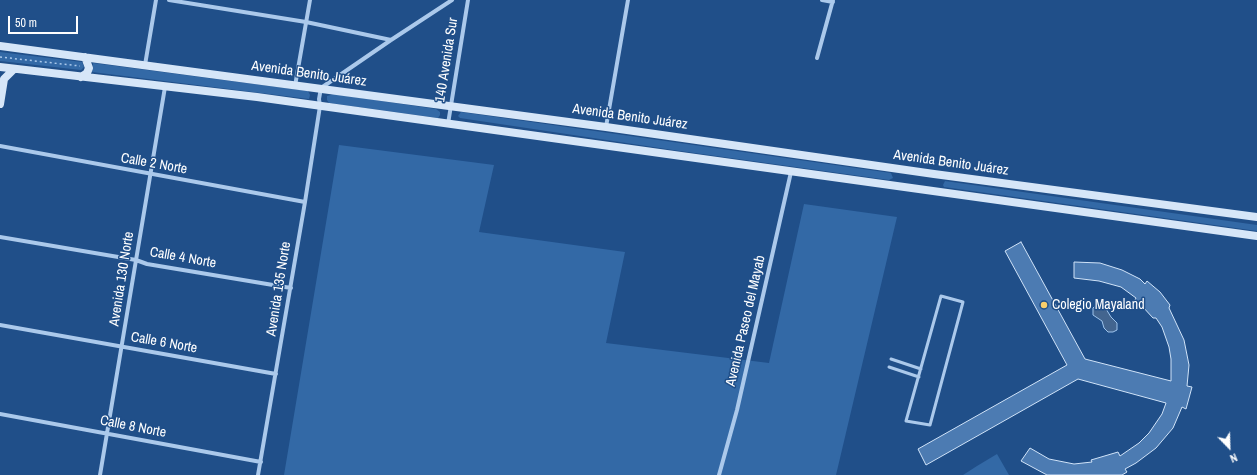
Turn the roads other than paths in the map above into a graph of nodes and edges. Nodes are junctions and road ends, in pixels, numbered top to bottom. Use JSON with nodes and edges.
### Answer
{"nodes":[{"id":1,"x":156,"y":0,"type":"edge"},
{"id":2,"x":169,"y":0,"type":"edge"},
{"id":3,"x":310,"y":0,"type":"edge"},
{"id":4,"x":452,"y":0,"type":"edge"},
{"id":5,"x":468,"y":0,"type":"edge"},
{"id":6,"x":628,"y":0,"type":"edge"},
{"id":7,"x":822,"y":0,"type":"edge"},
{"id":8,"x":833,"y":1,"type":"edge"},
{"id":9,"x":306,"y":22,"type":"junction"},
{"id":10,"x":391,"y":40,"type":"junction"},
{"id":11,"x":0,"y":46,"type":"edge"},
{"id":12,"x":86,"y":57,"type":"junction"},
{"id":13,"x":817,"y":58,"type":"dead end"},
{"id":14,"x":145,"y":65,"type":"junction"},
{"id":15,"x":0,"y":67,"type":"edge"},
{"id":16,"x":14,"y":69,"type":"junction"},
{"id":17,"x":81,"y":77,"type":"junction"},
{"id":18,"x":295,"y":86,"type":"junction"},
{"id":19,"x":165,"y":87,"type":"junction"},
{"id":20,"x":321,"y":88,"type":"junction"},
{"id":21,"x":0,"y":104,"type":"edge"},
{"id":22,"x":320,"y":106,"type":"junction"},
{"id":23,"x":451,"y":107,"type":"junction"},
{"id":24,"x":448,"y":124,"type":"junction"},
{"id":25,"x":606,"y":127,"type":"junction"},
{"id":26,"x":0,"y":146,"type":"edge"},
{"id":27,"x":791,"y":172,"type":"junction"},
{"id":28,"x":150,"y":174,"type":"junction"},
{"id":29,"x":305,"y":202,"type":"junction"},
{"id":30,"x":1257,"y":217,"type":"edge"},
{"id":31,"x":1257,"y":236,"type":"edge"},
{"id":32,"x":0,"y":237,"type":"edge"},
{"id":33,"x":136,"y":260,"type":"junction"},
{"id":34,"x":291,"y":288,"type":"junction"},
{"id":35,"x":0,"y":325,"type":"edge"},
{"id":36,"x":122,"y":346,"type":"junction"},
{"id":37,"x":891,"y":359,"type":"dead end"},
{"id":38,"x":889,"y":367,"type":"dead end"},
{"id":39,"x":921,"y":369,"type":"junction"},
{"id":40,"x":276,"y":374,"type":"junction"},
{"id":41,"x":919,"y":377,"type":"junction"},
{"id":42,"x":0,"y":414,"type":"edge"},
{"id":43,"x":106,"y":433,"type":"junction"},
{"id":44,"x":261,"y":462,"type":"junction"},
{"id":45,"x":100,"y":475,"type":"edge"},
{"id":46,"x":258,"y":475,"type":"edge"},
{"id":47,"x":720,"y":475,"type":"edge"}],
"edges":[{"from":1,"to":14,"type":"street"},
{"from":2,"to":9,"type":"street"},
{"from":3,"to":9,"type":"street"},
{"from":4,"to":10,"type":"street"},
{"from":5,"to":23,"type":"street","name":"140 Avenida Sur"},
{"from":6,"to":25,"type":"street"},
{"from":7,"to":8,"type":"street"},
{"from":8,"to":13,"type":"street"},
{"from":9,"to":10,"type":"street"},
{"from":9,"to":18,"type":"street"},
{"from":10,"to":20,"type":"street"},
{"from":11,"to":12,"type":"main road","name":"Avenida Benito Juárez"},
{"from":12,"to":14,"type":"main road","name":"Avenida Benito Juárez"},
{"from":12,"to":17,"type":"main road"},
{"from":14,"to":18,"type":"main road","name":"Avenida Benito Juárez"},
{"from":15,"to":16,"type":"main road"},
{"from":16,"to":17,"type":"main road"},
{"from":16,"to":21,"type":"main road"},
{"from":17,"to":19,"type":"main road"},
{"from":18,"to":20,"type":"main road","name":"Avenida Benito Juárez"},
{"from":19,"to":22,"type":"main road"},
{"from":19,"to":28,"type":"street","name":"Avenida 130 Norte"},
{"from":20,"to":22,"type":"street","name":"Avenida 135 Norte"},
{"from":20,"to":23,"type":"main road","name":"Avenida Benito Juárez"},
{"from":22,"to":24,"type":"main road"},
{"from":22,"to":29,"type":"street","name":"Avenida 135 Norte"},
{"from":23,"to":24,"type":"street","name":"140 Avenida Sur"},
{"from":23,"to":25,"type":"main road","name":"Avenida Benito Juárez"},
{"from":24,"to":27,"type":"main road"},
{"from":25,"to":30,"type":"main road","name":"Avenida Benito Juárez"},
{"from":26,"to":28,"type":"street","name":"Calle 2 Norte"},
{"from":27,"to":31,"type":"main road"},
{"from":27,"to":47,"type":"street","name":"Avenida Paseo del Mayab"},
{"from":28,"to":29,"type":"street","name":"Calle 2 Norte"},
{"from":28,"to":33,"type":"street","name":"Avenida 130 Norte"},
{"from":29,"to":34,"type":"street","name":"Avenida 135 Norte"},
{"from":32,"to":33,"type":"street","name":"Calle 4 Norte"},
{"from":33,"to":34,"type":"street","name":"Calle 4 Norte"},
{"from":33,"to":36,"type":"street","name":"Avenida 130 Norte"},
{"from":34,"to":40,"type":"street","name":"Avenida 135 Norte"},
{"from":35,"to":36,"type":"street","name":"Calle 6 Norte"},
{"from":36,"to":40,"type":"street","name":"Calle 6 Norte"},
{"from":36,"to":43,"type":"street","name":"Avenida 130 Norte"},
{"from":37,"to":39,"type":"lane"},
{"from":38,"to":41,"type":"lane"},
{"from":39,"to":41,"type":"lane"},
{"from":39,"to":41,"type":"lane"},
{"from":40,"to":44,"type":"street","name":"Avenida 135 Norte"},
{"from":42,"to":43,"type":"street","name":"Calle 8 Norte"},
{"from":43,"to":44,"type":"street","name":"Calle 8 Norte"},
{"from":43,"to":45,"type":"street","name":"Avenida 130 Norte"},
{"from":44,"to":46,"type":"street","name":"Avenida 135 Norte"}]}
